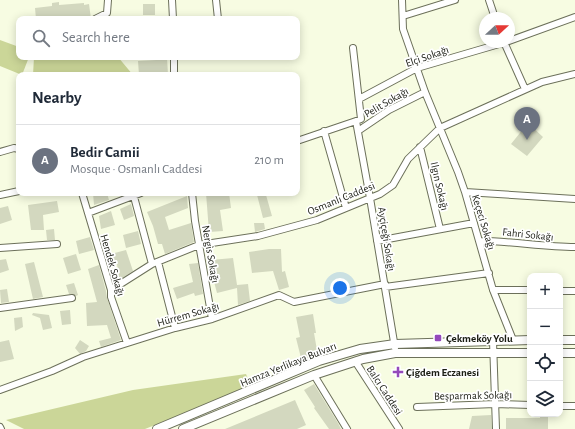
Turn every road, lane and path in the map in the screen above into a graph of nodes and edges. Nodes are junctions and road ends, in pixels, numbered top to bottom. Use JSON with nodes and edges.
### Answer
{"nodes":[{"id":1,"x":108,"y":0,"type":"edge"},
{"id":2,"x":172,"y":0,"type":"edge"},
{"id":3,"x":216,"y":0,"type":"edge"},
{"id":4,"x":402,"y":0,"type":"edge"},
{"id":5,"x":455,"y":0,"type":"edge"},
{"id":6,"x":489,"y":0,"type":"edge"},
{"id":7,"x":494,"y":12,"type":"edge"},
{"id":8,"x":101,"y":16,"type":"edge"},
{"id":9,"x":173,"y":16,"type":"edge"},
{"id":10,"x":218,"y":16,"type":"edge"},
{"id":11,"x":403,"y":16,"type":"junction"},
{"id":12,"x":575,"y":17,"type":"edge"},
{"id":13,"x":515,"y":39,"type":"edge"},
{"id":14,"x":353,"y":48,"type":"dead end"},
{"id":15,"x":485,"y":48,"type":"edge"},
{"id":16,"x":508,"y":48,"type":"edge"},
{"id":17,"x":174,"y":60,"type":"edge"},
{"id":18,"x":417,"y":68,"type":"junction"},
{"id":19,"x":174,"y":72,"type":"edge"},
{"id":20,"x":575,"y":74,"type":"edge"},
{"id":21,"x":525,"y":89,"type":"junction"},
{"id":22,"x":425,"y":92,"type":"junction"},
{"id":23,"x":359,"y":99,"type":"junction"},
{"id":24,"x":356,"y":121,"type":"junction"},
{"id":25,"x":440,"y":128,"type":"junction"},
{"id":26,"x":324,"y":131,"type":"junction"},
{"id":27,"x":358,"y":131,"type":"junction"},
{"id":28,"x":300,"y":140,"type":"edge"},
{"id":29,"x":420,"y":147,"type":"junction"},
{"id":30,"x":16,"y":148,"type":"edge"},
{"id":31,"x":0,"y":152,"type":"edge"},
{"id":32,"x":16,"y":191,"type":"edge"},
{"id":33,"x":465,"y":192,"type":"junction"},
{"id":34,"x":0,"y":195,"type":"edge"},
{"id":35,"x":83,"y":196,"type":"edge"},
{"id":36,"x":128,"y":196,"type":"edge"},
{"id":37,"x":134,"y":196,"type":"edge"},
{"id":38,"x":192,"y":196,"type":"edge"},
{"id":39,"x":370,"y":198,"type":"junction"},
{"id":40,"x":575,"y":198,"type":"edge"},
{"id":41,"x":346,"y":208,"type":"junction"},
{"id":42,"x":88,"y":213,"type":"junction"},
{"id":43,"x":474,"y":223,"type":"junction"},
{"id":44,"x":440,"y":230,"type":"junction"},
{"id":45,"x":378,"y":241,"type":"junction"},
{"id":46,"x":480,"y":241,"type":"junction"},
{"id":47,"x":57,"y":244,"type":"dead end"},
{"id":48,"x":199,"y":245,"type":"junction"},
{"id":49,"x":575,"y":247,"type":"edge"},
{"id":50,"x":0,"y":248,"type":"edge"},
{"id":51,"x":155,"y":263,"type":"junction"},
{"id":52,"x":489,"y":273,"type":"junction"},
{"id":53,"x":385,"y":286,"type":"junction"},
{"id":54,"x":111,"y":290,"type":"junction"},
{"id":55,"x":494,"y":290,"type":"junction"},
{"id":56,"x":527,"y":290,"type":"edge"},
{"id":57,"x":563,"y":290,"type":"edge"},
{"id":58,"x":575,"y":291,"type":"edge"},
{"id":59,"x":72,"y":298,"type":"dead end"},
{"id":60,"x":0,"y":308,"type":"edge"},
{"id":61,"x":212,"y":319,"type":"junction"},
{"id":62,"x":175,"y":328,"type":"junction"},
{"id":63,"x":513,"y":340,"type":"junction"},
{"id":64,"x":527,"y":340,"type":"edge"},
{"id":65,"x":563,"y":340,"type":"edge"},
{"id":66,"x":575,"y":340,"type":"edge"},
{"id":67,"x":493,"y":341,"type":"junction"},
{"id":68,"x":127,"y":342,"type":"junction"},
{"id":69,"x":394,"y":344,"type":"junction"},
{"id":70,"x":395,"y":353,"type":"junction"},
{"id":71,"x":493,"y":353,"type":"junction"},
{"id":72,"x":527,"y":353,"type":"edge"},
{"id":73,"x":563,"y":353,"type":"edge"},
{"id":74,"x":575,"y":353,"type":"edge"},
{"id":75,"x":355,"y":361,"type":"junction"},
{"id":76,"x":314,"y":375,"type":"junction"},
{"id":77,"x":0,"y":390,"type":"edge"},
{"id":78,"x":495,"y":404,"type":"junction"},
{"id":79,"x":527,"y":405,"type":"edge"},
{"id":80,"x":563,"y":406,"type":"edge"},
{"id":81,"x":575,"y":406,"type":"edge"},
{"id":82,"x":417,"y":407,"type":"dead end"},
{"id":83,"x":157,"y":429,"type":"edge"},
{"id":84,"x":183,"y":429,"type":"edge"},
{"id":85,"x":347,"y":429,"type":"edge"},
{"id":86,"x":399,"y":429,"type":"edge"},
{"id":87,"x":496,"y":429,"type":"edge"}],
"edges":[{"from":1,"to":8,"type":"street"},
{"from":2,"to":9,"type":"street"},
{"from":3,"to":10,"type":"street"},
{"from":4,"to":11,"type":"street"},
{"from":5,"to":11,"type":"street"},
{"from":6,"to":7,"type":"street"},
{"from":11,"to":18,"type":"street"},
{"from":12,"to":13,"type":"street"},
{"from":14,"to":23,"type":"street","name":"Ayçiçeği Sokağı"},
{"from":15,"to":18,"type":"street","name":"Elçi Sokağı"},
{"from":16,"to":21,"type":"street"},
{"from":17,"to":19,"type":"street"},
{"from":18,"to":22,"type":"street"},
{"from":18,"to":23,"type":"street","name":"Elçi Sokağı"},
{"from":20,"to":21,"type":"street","name":"Osmanlı Caddesi"},
{"from":21,"to":25,"type":"street","name":"Osmanlı Caddesi"},
{"from":22,"to":25,"type":"street"},
{"from":22,"to":27,"type":"street","name":"Pelit Sokağı"},
{"from":23,"to":24,"type":"street","name":"Ayçiçeği Sokağı"},
{"from":24,"to":26,"type":"street"},
{"from":24,"to":27,"type":"street","name":"Ayçiçeği Sokağı"},
{"from":25,"to":29,"type":"street","name":"Osmanlı Caddesi"},
{"from":25,"to":33,"type":"street"},
{"from":26,"to":28,"type":"street"},
{"from":26,"to":41,"type":"street"},
{"from":27,"to":39,"type":"street","name":"Ayçiçeği Sokağı"},
{"from":29,"to":39,"type":"street","name":"Osmanlı Caddesi"},
{"from":29,"to":44,"type":"street","name":"Ilgın Sokağı"},
{"from":30,"to":31,"type":"street"},
{"from":32,"to":34,"type":"street"},
{"from":33,"to":40,"type":"street","name":"Keçeci Sokağı"},
{"from":33,"to":43,"type":"street","name":"Keçeci Sokağı"},
{"from":35,"to":42,"type":"street","name":"Hendek Sokağı"},
{"from":36,"to":42,"type":"street"},
{"from":37,"to":51,"type":"street"},
{"from":38,"to":48,"type":"street","name":"Nergis Sokağı"},
{"from":39,"to":41,"type":"street","name":"Osmanlı Caddesi"},
{"from":39,"to":45,"type":"street","name":"Ayçiçeği Sokağı"},
{"from":41,"to":48,"type":"street","name":"Osmanlı Caddesi"},
{"from":42,"to":54,"type":"street","name":"Hendek Sokağı"},
{"from":43,"to":44,"type":"street"},
{"from":43,"to":46,"type":"street","name":"Keçeci Sokağı"},
{"from":44,"to":45,"type":"street"},
{"from":45,"to":53,"type":"street","name":"Ayçiçeği Sokağı"},
{"from":46,"to":49,"type":"street","name":"Fahri Sokağı"},
{"from":46,"to":52,"type":"street","name":"Keçeci Sokağı"},
{"from":47,"to":50,"type":"street"},
{"from":48,"to":51,"type":"street","name":"Osmanlı Caddesi"},
{"from":48,"to":61,"type":"street","name":"Nergis Sokağı"},
{"from":51,"to":54,"type":"street","name":"Osmanlı Caddesi"},
{"from":51,"to":62,"type":"street"},
{"from":52,"to":53,"type":"street","name":"Hürrem Sokağı"},
{"from":52,"to":55,"type":"street","name":"Keçeci Sokağı"},
{"from":53,"to":61,"type":"street","name":"Hürrem Sokağı"},
{"from":53,"to":69,"type":"street","name":"Ayçiçeği Sokağı"},
{"from":54,"to":68,"type":"street","name":"Hendek Sokağı"},
{"from":55,"to":56,"type":"street"},
{"from":55,"to":63,"type":"street","name":"Keçeci Sokağı"},
{"from":57,"to":58,"type":"street"},
{"from":59,"to":60,"type":"street"},
{"from":61,"to":62,"type":"street","name":"Hürrem Sokağı"},
{"from":62,"to":68,"type":"street","name":"Hürrem Sokağı"},
{"from":63,"to":64,"type":"main road","name":"Hamza Yerlikaya Bulvarı"},
{"from":63,"to":67,"type":"main road","name":"Hamza Yerlikaya Bulvarı"},
{"from":65,"to":66,"type":"main road"},
{"from":67,"to":69,"type":"main road","name":"Hamza Yerlikaya Bulvarı"},
{"from":67,"to":71,"type":"street"},
{"from":68,"to":77,"type":"street","name":"Hürrem Sokağı"},
{"from":69,"to":70,"type":"street","name":"Ayçiçeği Sokağı"},
{"from":69,"to":83,"type":"main road","name":"Hamza Yerlikaya Bulvarı"},
{"from":70,"to":71,"type":"main road","name":"Hamza Yerlikaya Bulvarı"},
{"from":70,"to":75,"type":"main road","name":"Hamza Yerlikaya Bulvarı"},
{"from":71,"to":72,"type":"main road","name":"Hamza Yerlikaya Bulvarı"},
{"from":71,"to":78,"type":"street"},
{"from":73,"to":74,"type":"main road"},
{"from":75,"to":76,"type":"main road","name":"Hamza Yerlikaya Bulvarı"},
{"from":75,"to":86,"type":"street","name":"Balcı Caddesi"},
{"from":76,"to":84,"type":"main road","name":"Hamza Yerlikaya Bulvarı"},
{"from":76,"to":85,"type":"street"},
{"from":78,"to":79,"type":"street","name":"Beşparmak Sokağı"},
{"from":78,"to":82,"type":"street","name":"Beşparmak Sokağı"},
{"from":78,"to":87,"type":"street"},
{"from":80,"to":81,"type":"street"}]}
